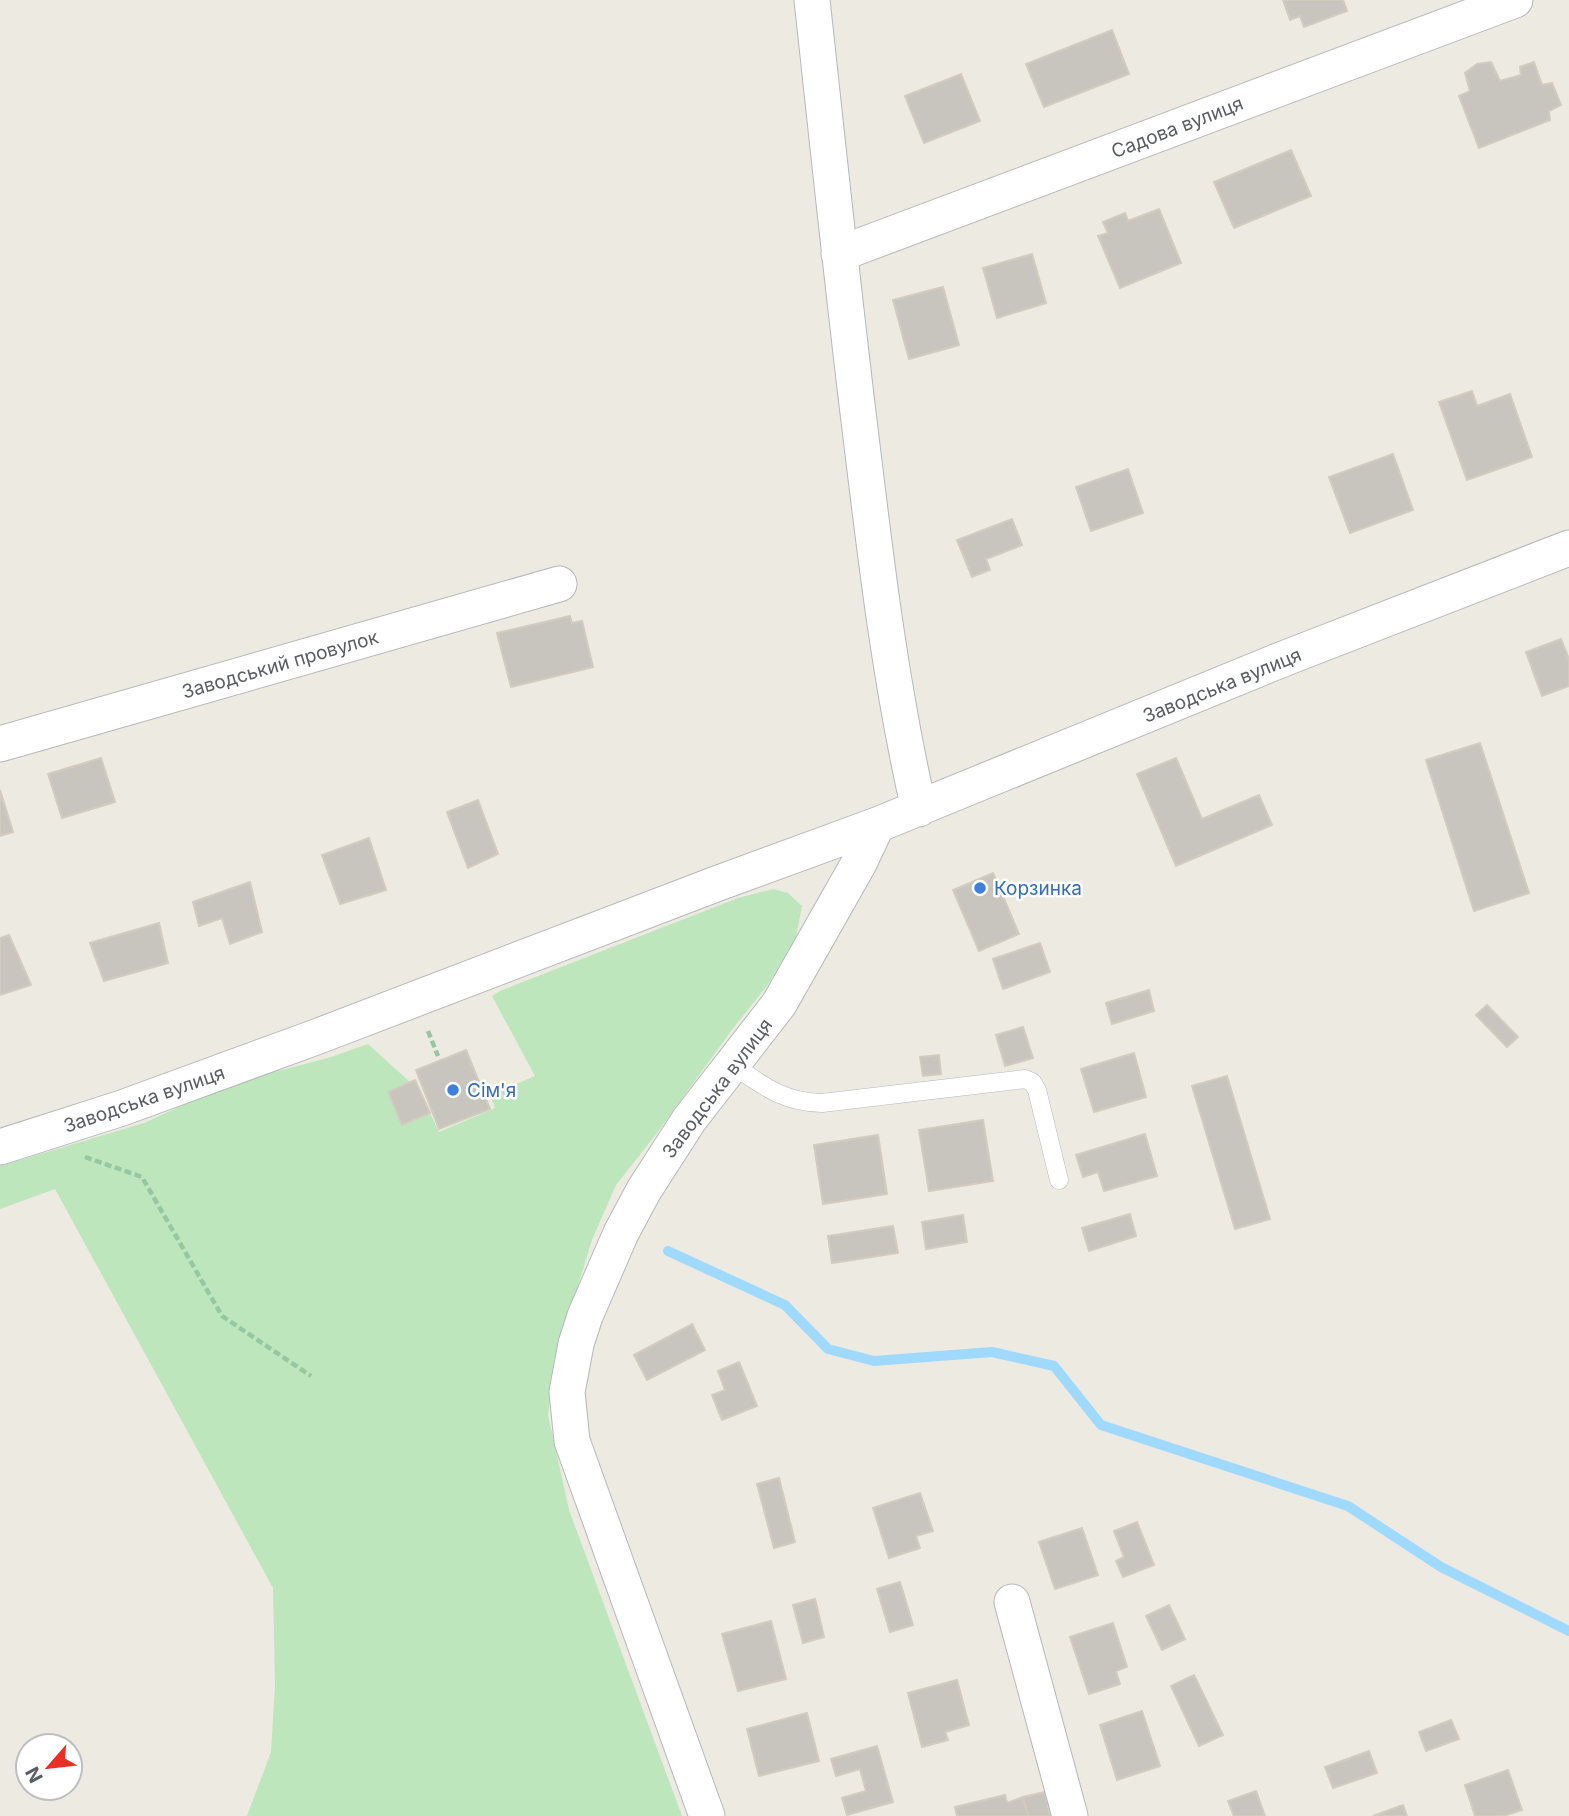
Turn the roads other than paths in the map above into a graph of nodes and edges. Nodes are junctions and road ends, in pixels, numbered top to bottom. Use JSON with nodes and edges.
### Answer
{"nodes":[{"id":1,"x":812,"y":0,"type":"edge"},
{"id":2,"x":1515,"y":0,"type":"edge"},
{"id":3,"x":839,"y":254,"type":"junction"},
{"id":4,"x":1569,"y":548,"type":"edge"},
{"id":5,"x":559,"y":584,"type":"dead end"},
{"id":6,"x":0,"y":744,"type":"edge"},
{"id":7,"x":919,"y":809,"type":"junction"},
{"id":8,"x":877,"y":825,"type":"junction"},
{"id":9,"x":733,"y":1065,"type":"junction"},
{"id":10,"x":0,"y":1147,"type":"edge"},
{"id":11,"x":1059,"y":1180,"type":"dead end"},
{"id":12,"x":1012,"y":1602,"type":"dead end"},
{"id":13,"x":707,"y":1816,"type":"edge"},
{"id":14,"x":1070,"y":1816,"type":"edge"}],
"edges":[{"from":1,"to":3,"type":"street"},
{"from":2,"to":3,"type":"street","name":"Садова вулиця"},
{"from":3,"to":7,"type":"street"},
{"from":4,"to":7,"type":"street","name":"Заводська вулиця"},
{"from":5,"to":6,"type":"street","name":"Заводський провулок"},
{"from":7,"to":8,"type":"street","name":"Заводська вулиця"},
{"from":8,"to":9,"type":"street","name":"Заводська вулиця"},
{"from":8,"to":10,"type":"street","name":"Заводська вулиця"},
{"from":9,"to":11,"type":"lane"},
{"from":9,"to":13,"type":"street","name":"Заводська вулиця"},
{"from":12,"to":14,"type":"street"}]}
